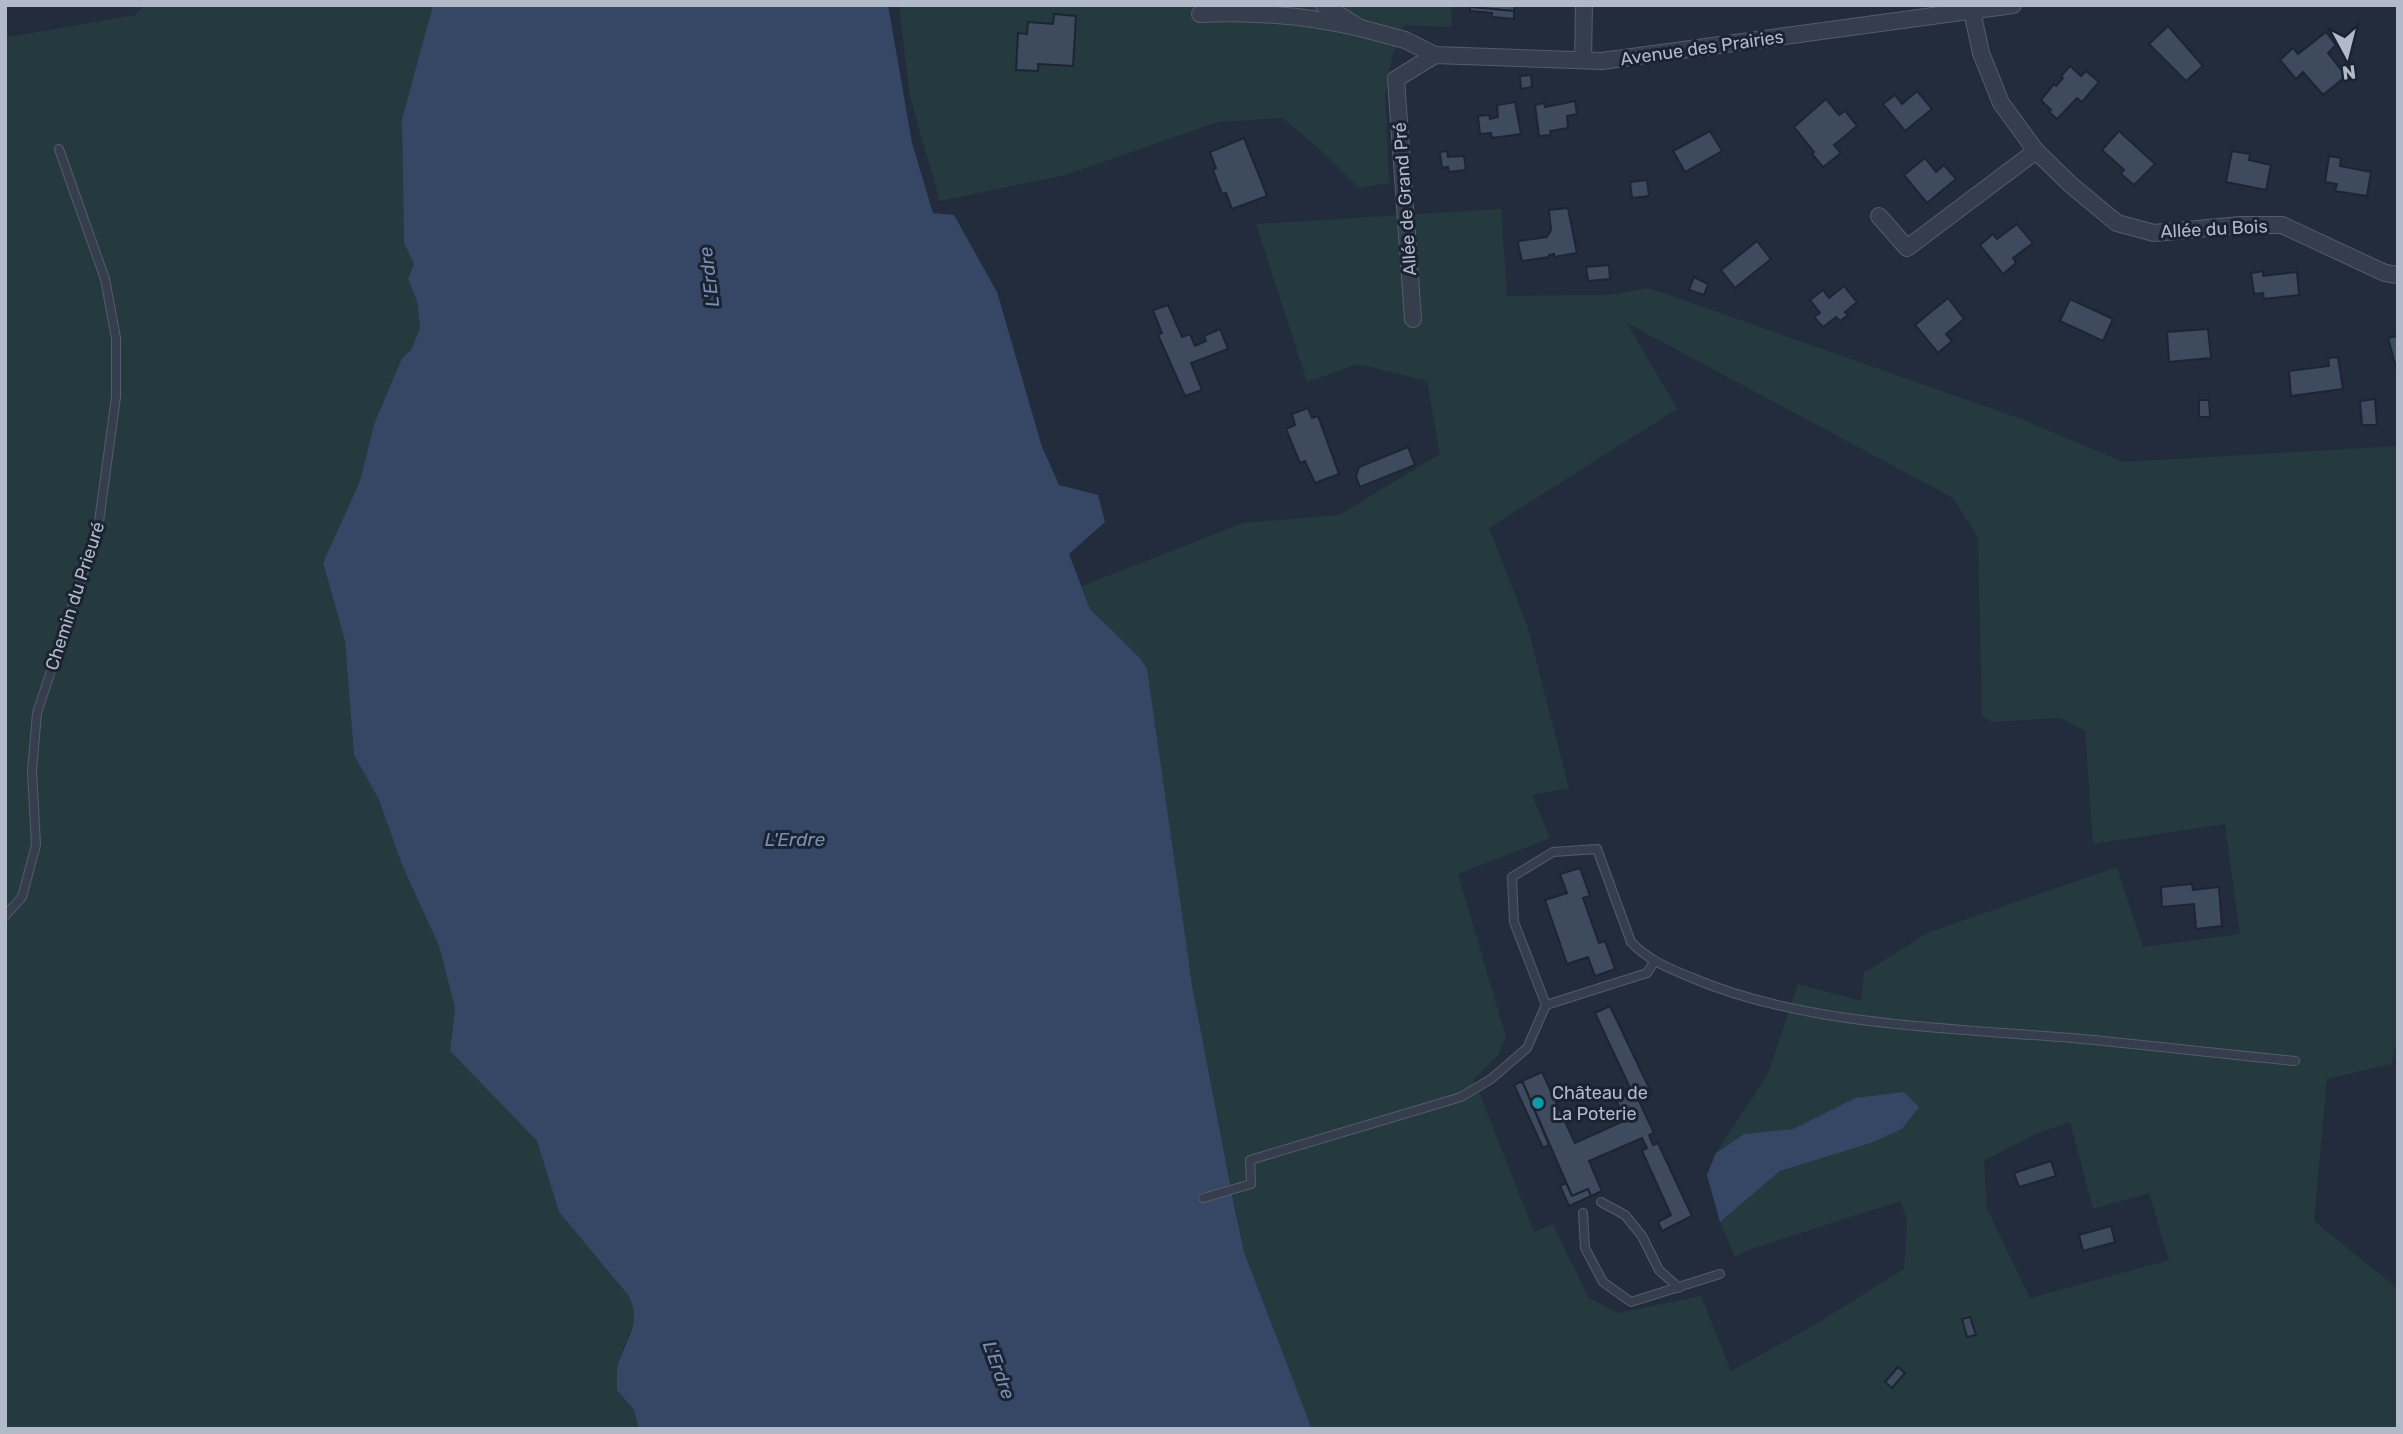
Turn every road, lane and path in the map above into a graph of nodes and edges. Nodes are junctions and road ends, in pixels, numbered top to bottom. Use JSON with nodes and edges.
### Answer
{"nodes":[{"id":1,"x":1324,"y":5,"type":"edge"},
{"id":2,"x":1584,"y":5,"type":"edge"},
{"id":3,"x":2013,"y":5,"type":"edge"},
{"id":4,"x":1972,"y":11,"type":"junction"},
{"id":5,"x":1200,"y":14,"type":"dead end"},
{"id":6,"x":1360,"y":28,"type":"junction"},
{"id":7,"x":1435,"y":55,"type":"junction"},
{"id":8,"x":1583,"y":60,"type":"junction"},
{"id":9,"x":59,"y":149,"type":"dead end"},
{"id":10,"x":2036,"y":151,"type":"junction"},
{"id":11,"x":1879,"y":216,"type":"dead end"},
{"id":12,"x":2398,"y":275,"type":"edge"},
{"id":13,"x":1413,"y":319,"type":"dead end"},
{"id":14,"x":5,"y":916,"type":"edge"},
{"id":15,"x":1654,"y":962,"type":"junction"},
{"id":16,"x":1546,"y":1005,"type":"junction"},
{"id":17,"x":2295,"y":1061,"type":"dead end"},
{"id":18,"x":1203,"y":1198,"type":"dead end"},
{"id":19,"x":1601,"y":1202,"type":"dead end"},
{"id":20,"x":1583,"y":1213,"type":"dead end"},
{"id":21,"x":1720,"y":1274,"type":"dead end"},
{"id":22,"x":1679,"y":1288,"type":"junction"}],
"edges":[{"from":1,"to":6,"type":"street"},
{"from":2,"to":8,"type":"street"},
{"from":3,"to":4,"type":"street","name":"Avenue des Prairies"},
{"from":4,"to":8,"type":"street","name":"Avenue des Prairies"},
{"from":4,"to":10,"type":"street","name":"Allée du Bois"},
{"from":5,"to":6,"type":"street"},
{"from":6,"to":7,"type":"street"},
{"from":7,"to":8,"type":"street","name":"Avenue des Prairies"},
{"from":7,"to":13,"type":"street","name":"Allée de Grand Pré"},
{"from":9,"to":14,"type":"lane","name":"Chemin du Prieuré"},
{"from":10,"to":11,"type":"street"},
{"from":10,"to":12,"type":"street","name":"Allée du Bois"},
{"from":15,"to":16,"type":"lane"},
{"from":15,"to":16,"type":"lane"},
{"from":15,"to":17,"type":"lane"},
{"from":16,"to":18,"type":"lane"},
{"from":19,"to":22,"type":"lane"},
{"from":20,"to":22,"type":"lane"},
{"from":21,"to":22,"type":"lane"}]}
